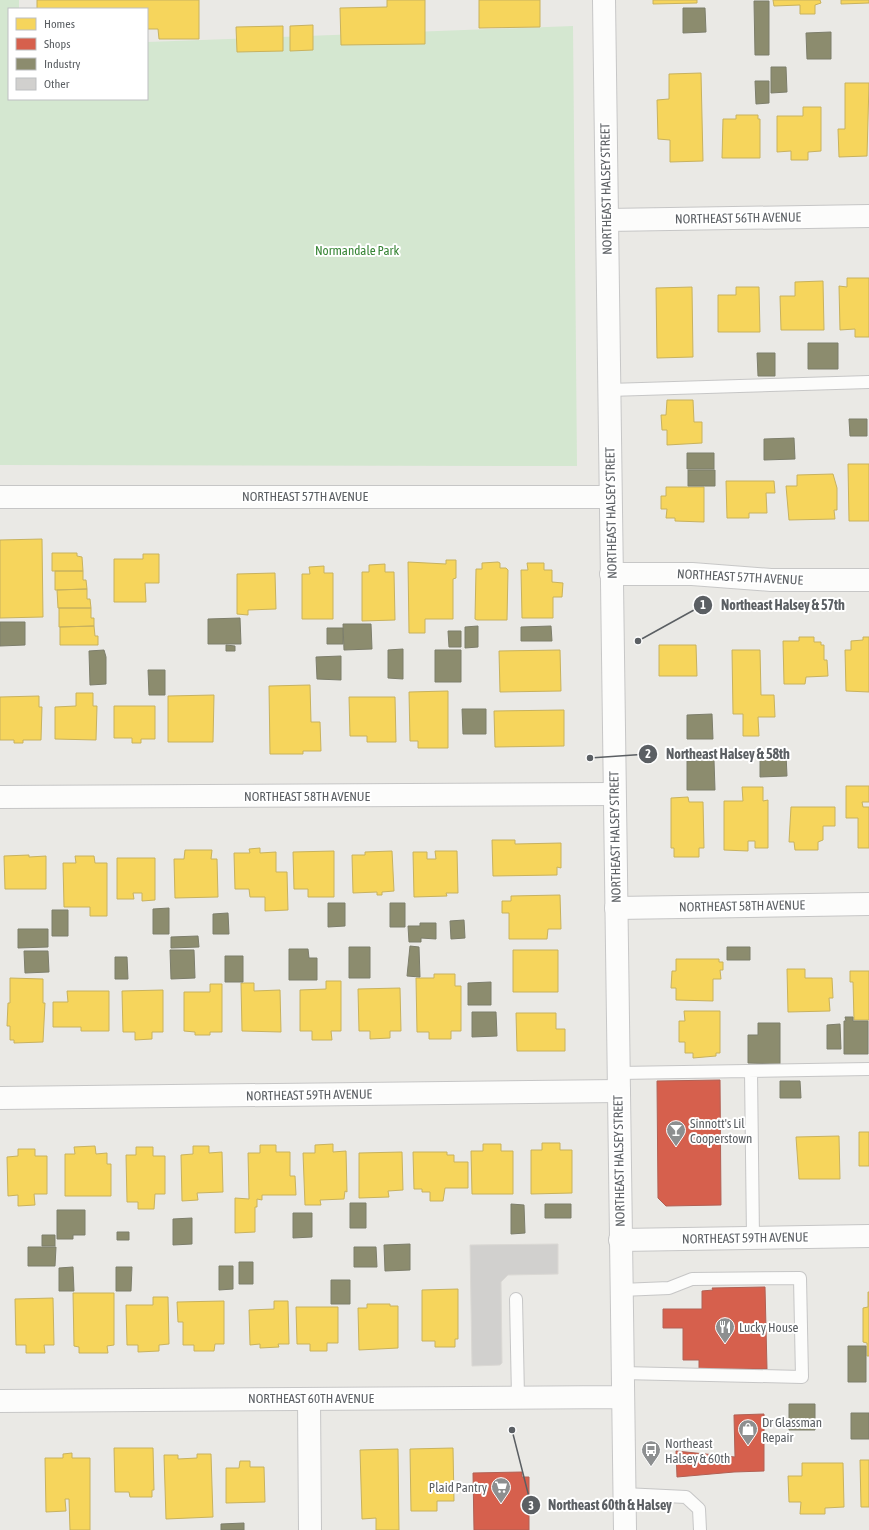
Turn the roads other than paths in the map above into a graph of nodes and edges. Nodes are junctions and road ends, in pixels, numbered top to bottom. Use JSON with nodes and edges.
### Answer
{"nodes":[{"id":1,"x":604,"y":0,"type":"edge"},
{"id":2,"x":869,"y":216,"type":"edge"},
{"id":3,"x":606,"y":220,"type":"junction"},
{"id":4,"x":869,"y":382,"type":"edge"},
{"id":5,"x":609,"y":390,"type":"junction"},
{"id":6,"x":0,"y":496,"type":"edge"},
{"id":7,"x":610,"y":497,"type":"junction"},
{"id":8,"x":611,"y":574,"type":"junction"},
{"id":9,"x":869,"y":580,"type":"edge"},
{"id":10,"x":614,"y":794,"type":"junction"},
{"id":11,"x":0,"y":797,"type":"edge"},
{"id":12,"x":869,"y":904,"type":"edge"},
{"id":13,"x":616,"y":908,"type":"junction"},
{"id":14,"x":869,"y":1069,"type":"edge"},
{"id":15,"x":751,"y":1071,"type":"junction"},
{"id":16,"x":618,"y":1082,"type":"junction"},
{"id":17,"x":0,"y":1098,"type":"edge"},
{"id":18,"x":869,"y":1236,"type":"edge"},
{"id":19,"x":753,"y":1238,"type":"junction"},
{"id":20,"x":620,"y":1240,"type":"junction"},
{"id":21,"x":621,"y":1290,"type":"junction"},
{"id":22,"x":516,"y":1299,"type":"dead end"},
{"id":23,"x":622,"y":1373,"type":"junction"},
{"id":24,"x":622,"y":1396,"type":"junction"},
{"id":25,"x":518,"y":1397,"type":"junction"},
{"id":26,"x":308,"y":1398,"type":"junction"},
{"id":27,"x":0,"y":1401,"type":"edge"},
{"id":28,"x":624,"y":1494,"type":"junction"},
{"id":29,"x":310,"y":1530,"type":"edge"},
{"id":30,"x":625,"y":1530,"type":"edge"},
{"id":31,"x":700,"y":1530,"type":"edge"}],
"edges":[{"from":1,"to":3,"type":"street","name":"NORTHEAST HALSEY STREET"},
{"from":2,"to":3,"type":"street","name":"NORTHEAST 56TH AVENUE"},
{"from":3,"to":5,"type":"street","name":"NORTHEAST HALSEY STREET"},
{"from":4,"to":5,"type":"lane"},
{"from":5,"to":7,"type":"street","name":"NORTHEAST HALSEY STREET"},
{"from":6,"to":7,"type":"street","name":"NORTHEAST 57TH AVENUE"},
{"from":7,"to":8,"type":"street","name":"NORTHEAST HALSEY STREET"},
{"from":8,"to":9,"type":"street","name":"NORTHEAST 57TH AVENUE"},
{"from":8,"to":10,"type":"street","name":"NORTHEAST HALSEY STREET"},
{"from":10,"to":11,"type":"street","name":"NORTHEAST 58TH AVENUE"},
{"from":10,"to":13,"type":"street","name":"NORTHEAST HALSEY STREET"},
{"from":12,"to":13,"type":"street","name":"NORTHEAST 58TH AVENUE"},
{"from":13,"to":16,"type":"street","name":"NORTHEAST HALSEY STREET"},
{"from":14,"to":15,"type":"lane"},
{"from":15,"to":16,"type":"lane"},
{"from":15,"to":19,"type":"lane"},
{"from":16,"to":17,"type":"street","name":"NORTHEAST 59TH AVENUE"},
{"from":16,"to":20,"type":"street","name":"NORTHEAST HALSEY STREET"},
{"from":18,"to":19,"type":"street","name":"NORTHEAST 59TH AVENUE"},
{"from":19,"to":20,"type":"street","name":"NORTHEAST 59TH AVENUE"},
{"from":20,"to":21,"type":"street","name":"NORTHEAST HALSEY STREET"},
{"from":21,"to":23,"type":"street","name":"NORTHEAST HALSEY STREET"},
{"from":21,"to":23,"type":"lane"},
{"from":22,"to":25,"type":"lane"},
{"from":23,"to":24,"type":"street","name":"NORTHEAST HALSEY STREET"},
{"from":24,"to":25,"type":"street","name":"NORTHEAST 60TH AVENUE"},
{"from":24,"to":28,"type":"street","name":"NORTHEAST HALSEY STREET"},
{"from":25,"to":26,"type":"street","name":"NORTHEAST 60TH AVENUE"},
{"from":26,"to":27,"type":"street","name":"NORTHEAST 60TH AVENUE"},
{"from":26,"to":29,"type":"street"},
{"from":28,"to":30,"type":"street","name":"NORTHEAST HALSEY STREET"},
{"from":28,"to":31,"type":"lane"}]}
